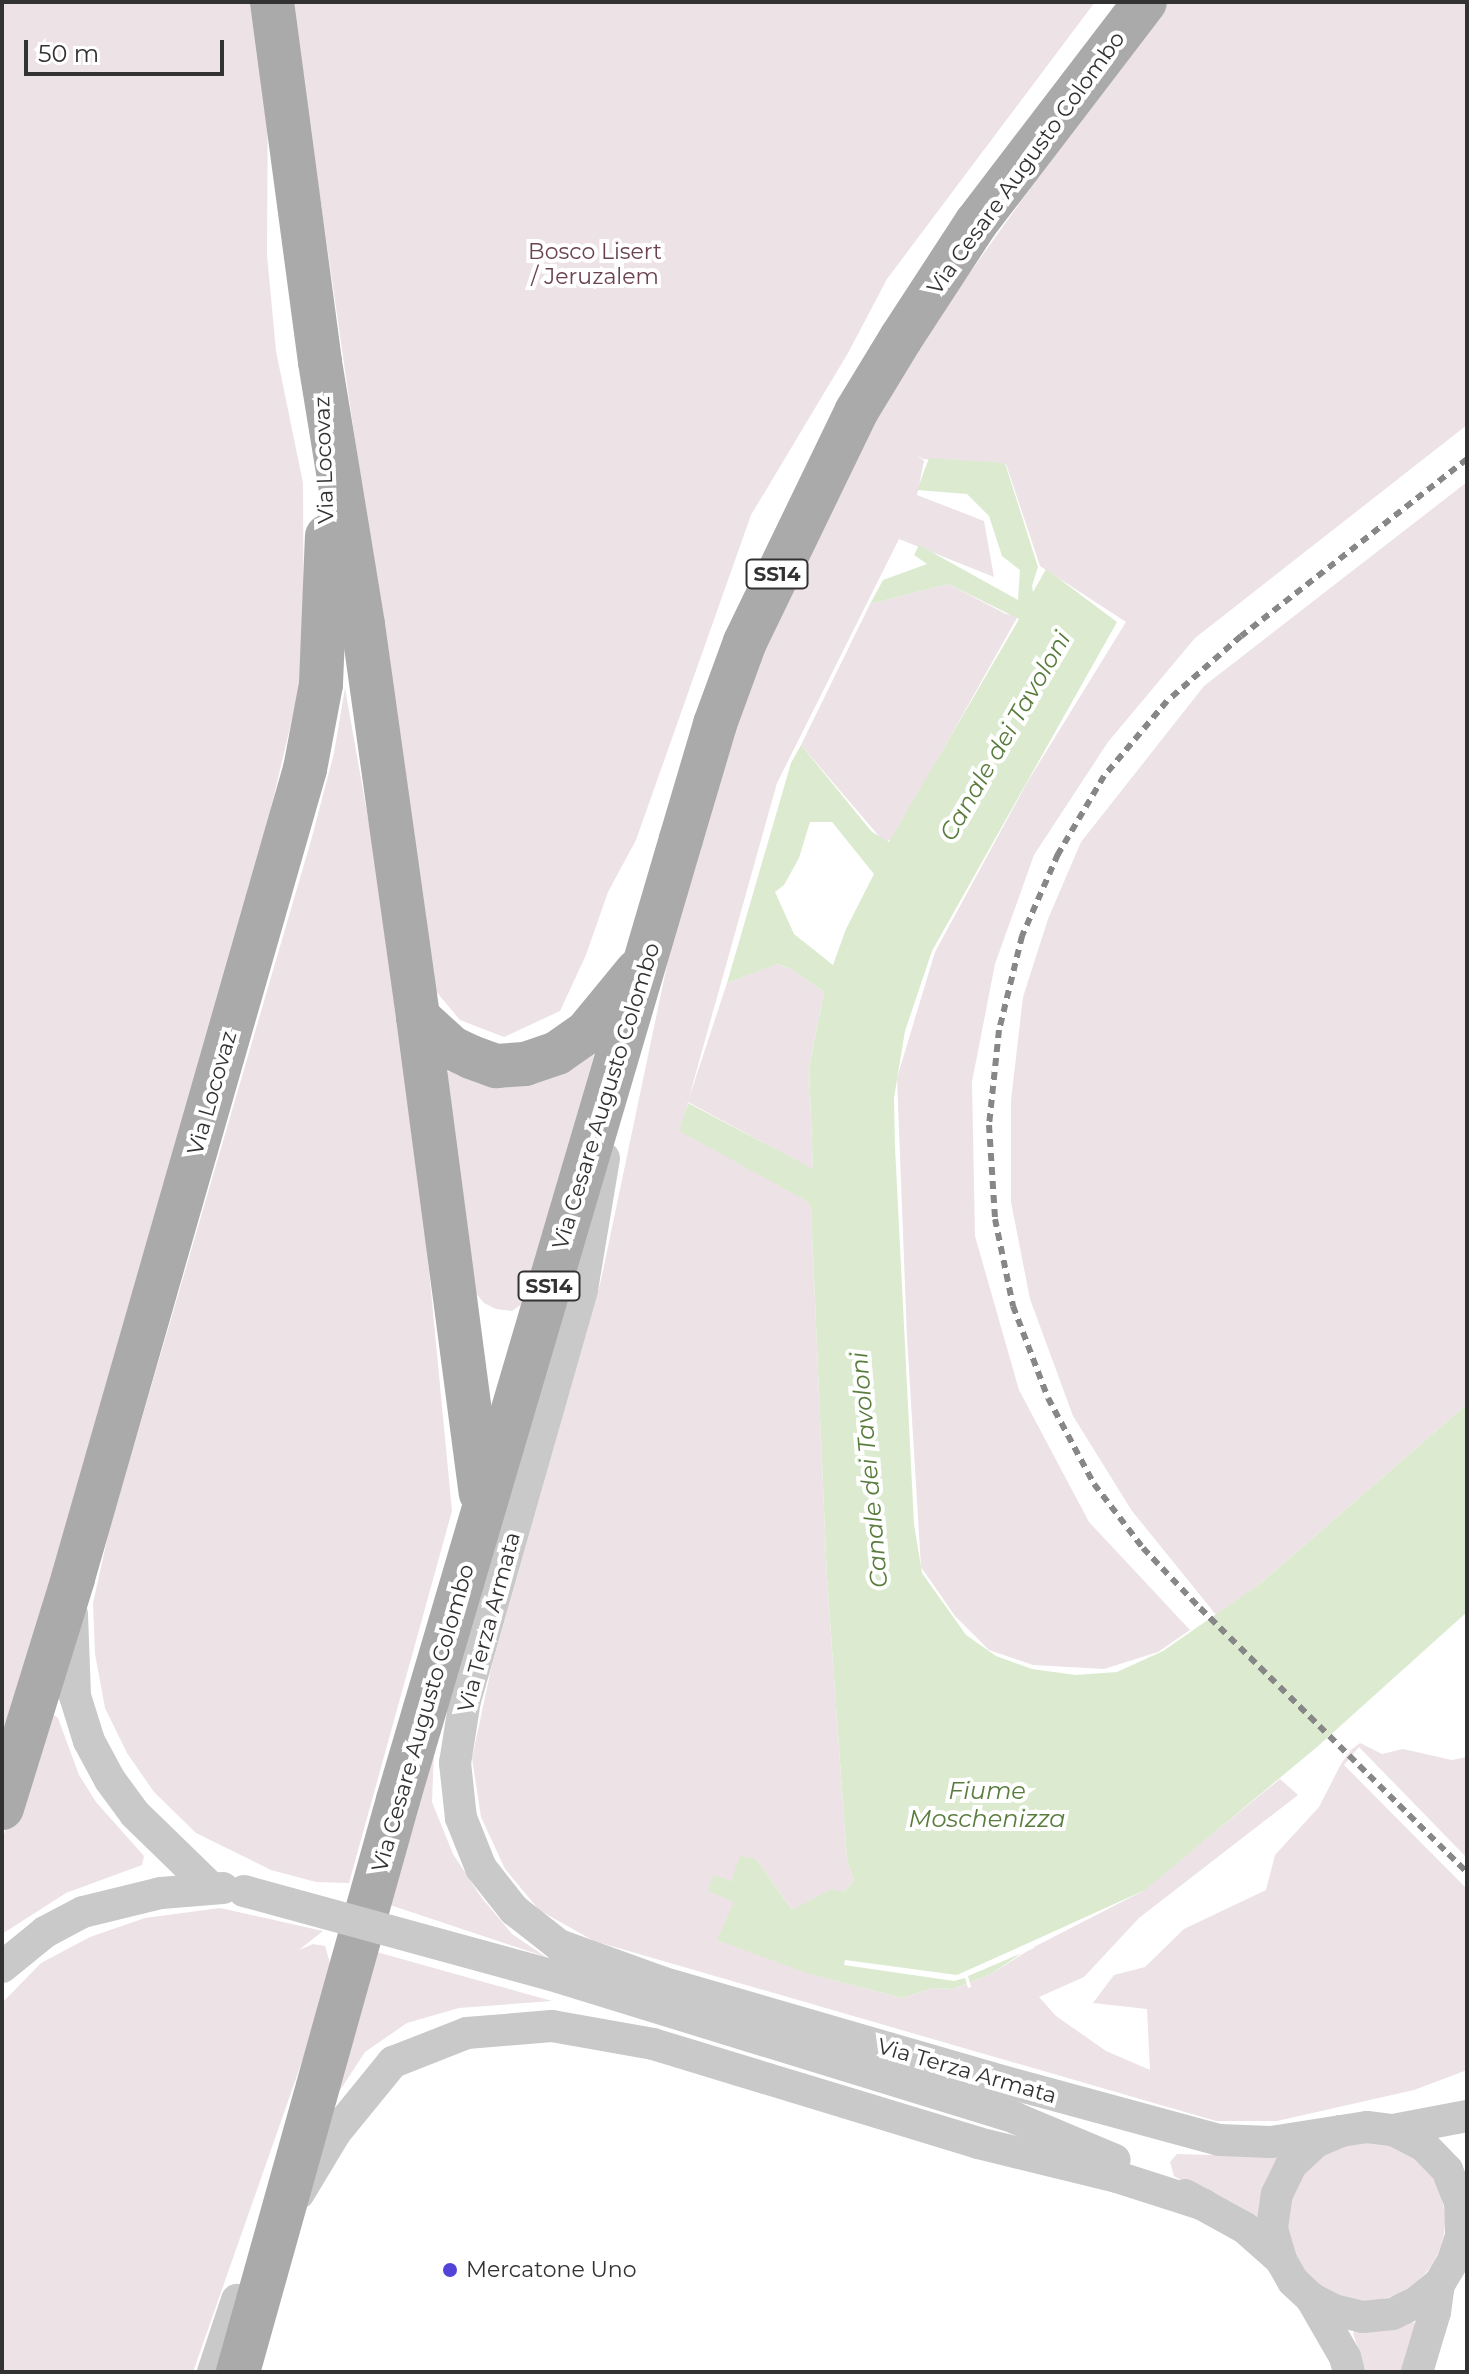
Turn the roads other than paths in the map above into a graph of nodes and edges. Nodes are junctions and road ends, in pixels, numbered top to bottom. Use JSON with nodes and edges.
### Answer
{"nodes":[{"id":1,"x":272,"y":2,"type":"edge"},
{"id":2,"x":1145,"y":2,"type":"edge"},
{"id":3,"x":320,"y":362,"type":"junction"},
{"id":4,"x":648,"y":956,"type":"junction"},
{"id":5,"x":418,"y":1017,"type":"junction"},
{"id":6,"x":618,"y":1063,"type":"junction"},
{"id":7,"x":483,"y":1510,"type":"junction"},
{"id":8,"x":73,"y":1578,"type":"junction"},
{"id":9,"x":2,"y":1808,"type":"edge"},
{"id":10,"x":210,"y":1887,"type":"junction"},
{"id":11,"x":2,"y":1967,"type":"edge"},
{"id":12,"x":1467,"y":2116,"type":"edge"},
{"id":13,"x":1015,"y":2118,"type":"junction"},
{"id":14,"x":1393,"y":2130,"type":"junction"},
{"id":15,"x":1341,"y":2131,"type":"junction"},
{"id":16,"x":1219,"y":2140,"type":"junction"},
{"id":17,"x":294,"y":2173,"type":"junction"},
{"id":18,"x":1204,"y":2205,"type":"junction"},
{"id":19,"x":279,"y":2227,"type":"junction"},
{"id":20,"x":1464,"y":2231,"type":"edge"},
{"id":21,"x":1281,"y":2260,"type":"junction"},
{"id":22,"x":1439,"y":2284,"type":"junction"},
{"id":23,"x":1311,"y":2298,"type":"junction"},
{"id":24,"x":213,"y":2372,"type":"edge"},
{"id":25,"x":238,"y":2372,"type":"edge"},
{"id":26,"x":1349,"y":2372,"type":"edge"},
{"id":27,"x":1417,"y":2372,"type":"edge"}],
"edges":[{"from":1,"to":3,"type":"main road","name":"Via Locovaz"},
{"from":2,"to":4,"type":"main road","name":"Via Cesare Augusto Colombo","number":"SS14"},
{"from":3,"to":5,"type":"main road","name":"Via Locovaz"},
{"from":3,"to":8,"type":"main road","name":"Via Locovaz"},
{"from":4,"to":5,"type":"main road"},
{"from":4,"to":6,"type":"main road","name":"Via Cesare Augusto Colombo","number":"SS14"},
{"from":5,"to":7,"type":"main road","name":"Via Locovaz"},
{"from":6,"to":7,"type":"main road","name":"Via Cesare Augusto Colombo","number":"SS14"},
{"from":6,"to":16,"type":"street","name":"Via Terza Armata"},
{"from":7,"to":17,"type":"main road","name":"Via Cesare Augusto Colombo","number":"SS14"},
{"from":8,"to":9,"type":"main road","name":"Via Locovaz"},
{"from":8,"to":10,"type":"street"},
{"from":10,"to":11,"type":"street","name":"Via Terza Armata"},
{"from":10,"to":13,"type":"street","name":"Via Terza Armata","bridge":true},
{"from":12,"to":14,"type":"street"},
{"from":13,"to":16,"type":"street","name":"Via Terza Armata"},
{"from":13,"to":18,"type":"street","name":"Via Terza Armata"},
{"from":14,"to":15,"type":"street","name":"Via Terza Armata"},
{"from":14,"to":20,"type":"street","name":"Via Terza Armata"},
{"from":15,"to":16,"type":"street","name":"Via Terza Armata"},
{"from":15,"to":21,"type":"street","name":"Via Terza Armata"},
{"from":17,"to":19,"type":"main road","name":"Via Cesare Augusto Colombo"},
{"from":17,"to":24,"type":"street"},
{"from":18,"to":19,"type":"street","name":"Via Terza Armata"},
{"from":18,"to":21,"type":"street","name":"Via Terza Armata"},
{"from":19,"to":25,"type":"main road","name":"Via Cesare Augusto Colombo"},
{"from":20,"to":22,"type":"street","name":"Via Terza Armata"},
{"from":21,"to":23,"type":"street","name":"Via Terza Armata"},
{"from":22,"to":23,"type":"street","name":"Via Terza Armata"},
{"from":22,"to":27,"type":"street","name":"Via Terza Armata"},
{"from":23,"to":26,"type":"street","name":"Via Terza Armata"}]}
